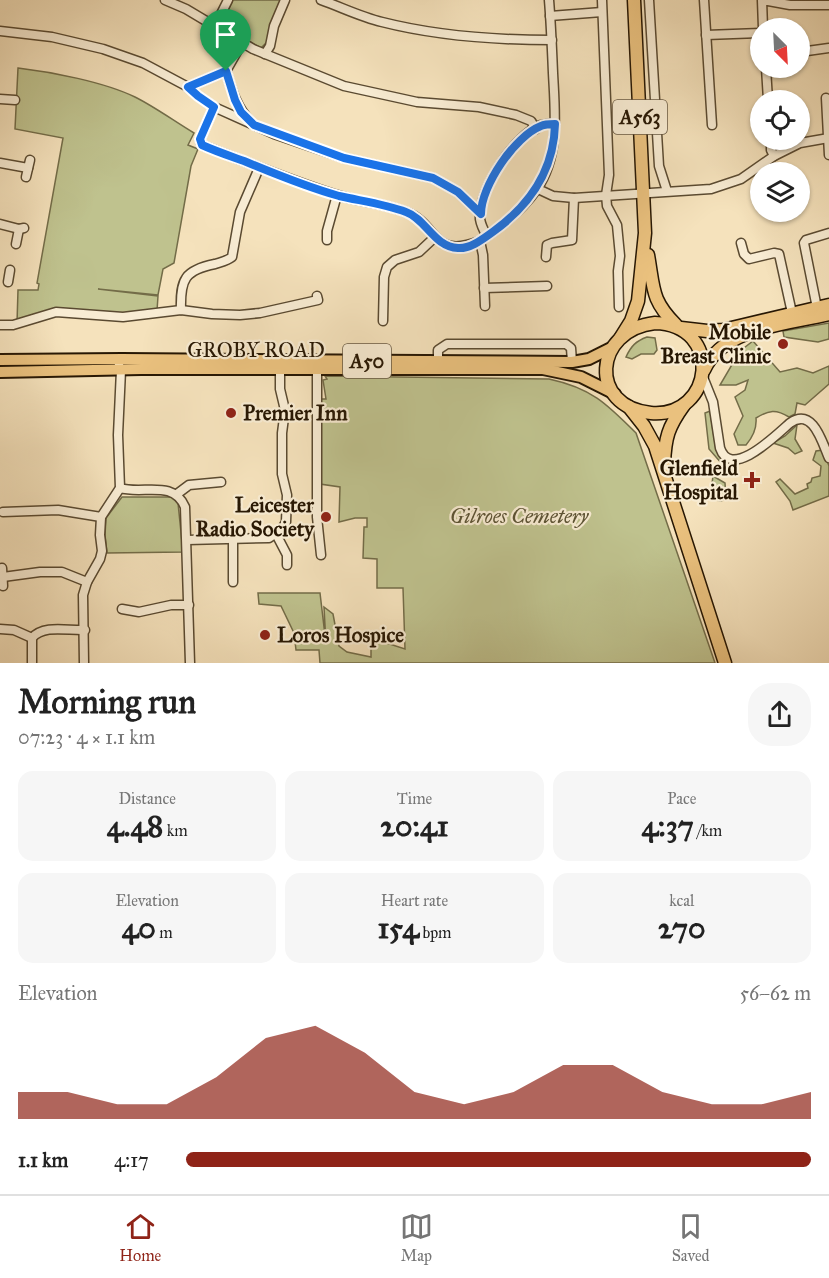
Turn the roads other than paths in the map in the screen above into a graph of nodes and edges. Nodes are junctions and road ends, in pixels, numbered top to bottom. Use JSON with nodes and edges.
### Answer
{"nodes":[{"id":1,"x":165,"y":0,"type":"edge"},
{"id":2,"x":228,"y":0,"type":"edge"},
{"id":3,"x":285,"y":0,"type":"edge"},
{"id":4,"x":321,"y":0,"type":"edge"},
{"id":5,"x":549,"y":0,"type":"edge"},
{"id":6,"x":602,"y":0,"type":"edge"},
{"id":7,"x":634,"y":0,"type":"edge"},
{"id":8,"x":649,"y":0,"type":"edge"},
{"id":9,"x":704,"y":0,"type":"edge"},
{"id":10,"x":762,"y":0,"type":"edge"},
{"id":11,"x":829,"y":5,"type":"edge"},
{"id":12,"x":602,"y":12,"type":"junction"},
{"id":13,"x":550,"y":16,"type":"junction"},
{"id":14,"x":763,"y":18,"type":"edge"},
{"id":15,"x":215,"y":26,"type":"junction"},
{"id":16,"x":0,"y":32,"type":"edge"},
{"id":17,"x":750,"y":33,"type":"edge"},
{"id":18,"x":706,"y":35,"type":"junction"},
{"id":19,"x":552,"y":40,"type":"junction"},
{"id":20,"x":242,"y":43,"type":"junction"},
{"id":21,"x":829,"y":48,"type":"edge"},
{"id":22,"x":810,"y":51,"type":"edge"},
{"id":23,"x":265,"y":54,"type":"junction"},
{"id":24,"x":226,"y":71,"type":"junction"},
{"id":25,"x":188,"y":87,"type":"junction"},
{"id":26,"x":826,"y":98,"type":"dead end"},
{"id":27,"x":0,"y":99,"type":"edge"},
{"id":28,"x":15,"y":100,"type":"dead end"},
{"id":29,"x":214,"y":107,"type":"junction"},
{"id":30,"x":555,"y":124,"type":"junction"},
{"id":31,"x":254,"y":125,"type":"junction"},
{"id":32,"x":712,"y":125,"type":"dead end"},
{"id":33,"x":536,"y":129,"type":"junction"},
{"id":34,"x":828,"y":138,"type":"edge"},
{"id":35,"x":771,"y":150,"type":"edge"},
{"id":36,"x":829,"y":155,"type":"edge"},
{"id":37,"x":774,"y":156,"type":"junction"},
{"id":38,"x":0,"y":163,"type":"edge"},
{"id":39,"x":28,"y":168,"type":"dead end"},
{"id":40,"x":259,"y":168,"type":"junction"},
{"id":41,"x":537,"y":189,"type":"junction"},
{"id":42,"x":667,"y":191,"type":"junction"},
{"id":43,"x":644,"y":192,"type":"junction"},
{"id":44,"x":337,"y":195,"type":"junction"},
{"id":45,"x":606,"y":195,"type":"junction"},
{"id":46,"x":574,"y":198,"type":"junction"},
{"id":47,"x":481,"y":214,"type":"junction"},
{"id":48,"x":0,"y":225,"type":"edge"},
{"id":49,"x":645,"y":233,"type":"junction"},
{"id":50,"x":829,"y":233,"type":"edge"},
{"id":51,"x":435,"y":237,"type":"junction"},
{"id":52,"x":483,"y":239,"type":"junction"},
{"id":53,"x":327,"y":240,"type":"dead end"},
{"id":54,"x":741,"y":243,"type":"dead end"},
{"id":55,"x":16,"y":244,"type":"dead end"},
{"id":56,"x":546,"y":257,"type":"dead end"},
{"id":57,"x":10,"y":270,"type":"dead end"},
{"id":58,"x":6,"y":282,"type":"edge"},
{"id":59,"x":547,"y":286,"type":"dead end"},
{"id":60,"x":484,"y":288,"type":"junction"},
{"id":61,"x":317,"y":296,"type":"dead end"},
{"id":62,"x":485,"y":306,"type":"dead end"},
{"id":63,"x":823,"y":306,"type":"edge"},
{"id":64,"x":620,"y":307,"type":"dead end"},
{"id":65,"x":181,"y":310,"type":"junction"},
{"id":66,"x":792,"y":313,"type":"junction"},
{"id":67,"x":829,"y":315,"type":"edge"},
{"id":68,"x":383,"y":321,"type":"dead end"},
{"id":69,"x":0,"y":325,"type":"edge"},
{"id":70,"x":678,"y":326,"type":"junction"},
{"id":71,"x":617,"y":342,"type":"junction"},
{"id":72,"x":117,"y":359,"type":"junction"},
{"id":73,"x":0,"y":360,"type":"edge"},
{"id":74,"x":438,"y":361,"type":"junction"},
{"id":75,"x":572,"y":362,"type":"junction"},
{"id":76,"x":279,"y":369,"type":"junction"},
{"id":77,"x":317,"y":369,"type":"junction"},
{"id":78,"x":121,"y":370,"type":"junction"},
{"id":79,"x":0,"y":372,"type":"edge"},
{"id":80,"x":703,"y":374,"type":"junction"},
{"id":81,"x":615,"y":394,"type":"junction"},
{"id":82,"x":689,"y":399,"type":"junction"},
{"id":83,"x":713,"y":402,"type":"junction"},
{"id":84,"x":628,"y":406,"type":"junction"},
{"id":85,"x":829,"y":458,"type":"edge"},
{"id":86,"x":664,"y":471,"type":"junction"},
{"id":87,"x":221,"y":482,"type":"dead end"},
{"id":88,"x":120,"y":488,"type":"junction"},
{"id":89,"x":177,"y":494,"type":"junction"},
{"id":90,"x":1,"y":512,"type":"edge"},
{"id":91,"x":101,"y":517,"type":"junction"},
{"id":92,"x":276,"y":534,"type":"junction"},
{"id":93,"x":233,"y":538,"type":"junction"},
{"id":94,"x":187,"y":540,"type":"junction"},
{"id":95,"x":321,"y":555,"type":"dead end"},
{"id":96,"x":287,"y":565,"type":"dead end"},
{"id":97,"x":3,"y":577,"type":"dead end"},
{"id":98,"x":87,"y":582,"type":"junction"},
{"id":99,"x":233,"y":582,"type":"dead end"},
{"id":100,"x":704,"y":601,"type":"junction"},
{"id":101,"x":189,"y":605,"type":"junction"},
{"id":102,"x":122,"y":609,"type":"dead end"},
{"id":103,"x":0,"y":629,"type":"edge"},
{"id":104,"x":85,"y":630,"type":"junction"},
{"id":105,"x":32,"y":638,"type":"junction"},
{"id":106,"x":32,"y":663,"type":"edge"},
{"id":107,"x":84,"y":663,"type":"edge"},
{"id":108,"x":190,"y":663,"type":"edge"},
{"id":109,"x":725,"y":663,"type":"edge"},
{"id":110,"x":733,"y":663,"type":"edge"}],
"edges":[{"from":1,"to":15,"type":"street"},
{"from":2,"to":15,"type":"street"},
{"from":3,"to":23,"type":"street"},
{"from":4,"to":19,"type":"street"},
{"from":5,"to":13,"type":"street"},
{"from":6,"to":12,"type":"street"},
{"from":7,"to":43,"type":"highway","number":"A563"},
{"from":8,"to":42,"type":"street"},
{"from":9,"to":18,"type":"street"},
{"from":10,"to":11,"type":"street"},
{"from":10,"to":14,"type":"street"},
{"from":12,"to":13,"type":"street"},
{"from":12,"to":45,"type":"street"},
{"from":13,"to":19,"type":"street"},
{"from":15,"to":20,"type":"street"},
{"from":16,"to":25,"type":"street"},
{"from":17,"to":18,"type":"street"},
{"from":18,"to":32,"type":"street"},
{"from":19,"to":30,"type":"street"},
{"from":20,"to":23,"type":"street"},
{"from":20,"to":24,"type":"street"},
{"from":21,"to":22,"type":"street"},
{"from":23,"to":33,"type":"street"},
{"from":24,"to":25,"type":"street"},
{"from":24,"to":31,"type":"street"},
{"from":25,"to":29,"type":"street"},
{"from":26,"to":34,"type":"street"},
{"from":27,"to":28,"type":"street"},
{"from":29,"to":31,"type":"street"},
{"from":29,"to":40,"type":"street"},
{"from":30,"to":33,"type":"street"},
{"from":30,"to":41,"type":"street"},
{"from":31,"to":47,"type":"street"},
{"from":33,"to":47,"type":"street"},
{"from":34,"to":36,"type":"street"},
{"from":34,"to":37,"type":"street"},
{"from":35,"to":37,"type":"street"},
{"from":37,"to":42,"type":"street"},
{"from":38,"to":39,"type":"street"},
{"from":40,"to":44,"type":"street"},
{"from":40,"to":65,"type":"street"},
{"from":41,"to":46,"type":"street"},
{"from":41,"to":52,"type":"street"},
{"from":42,"to":43,"type":"street"},
{"from":43,"to":45,"type":"street"},
{"from":43,"to":49,"type":"highway","number":"A563"},
{"from":44,"to":51,"type":"street"},
{"from":44,"to":53,"type":"street"},
{"from":45,"to":46,"type":"street"},
{"from":45,"to":64,"type":"street"},
{"from":46,"to":56,"type":"street"},
{"from":47,"to":52,"type":"street"},
{"from":48,"to":55,"type":"street"},
{"from":49,"to":70,"type":"highway","number":"A563"},
{"from":49,"to":71,"type":"highway","number":"A563"},
{"from":50,"to":63,"type":"street"},
{"from":51,"to":52,"type":"street"},
{"from":51,"to":68,"type":"street"},
{"from":52,"to":60,"type":"street"},
{"from":54,"to":66,"type":"street"},
{"from":57,"to":58,"type":"street"},
{"from":59,"to":60,"type":"street"},
{"from":60,"to":62,"type":"street"},
{"from":61,"to":65,"type":"street"},
{"from":63,"to":66,"type":"highway","number":"A50"},
{"from":65,"to":69,"type":"street"},
{"from":66,"to":70,"type":"highway","number":"A50"},
{"from":67,"to":80,"type":"highway"},
{"from":70,"to":71,"type":"highway","number":"A50"},
{"from":70,"to":80,"type":"highway"},
{"from":71,"to":75,"type":"main road","name":"GROBY ROAD","number":"A50"},
{"from":71,"to":81,"type":"highway","number":"A50"},
{"from":72,"to":73,"type":"main road","name":"GROBY ROAD","number":"A50"},
{"from":72,"to":74,"type":"main road","name":"GROBY ROAD","number":"A50"},
{"from":72,"to":78,"type":"street"},
{"from":74,"to":75,"type":"main road","name":"GROBY ROAD","number":"A50"},
{"from":74,"to":75,"type":"street"},
{"from":76,"to":77,"type":"main road","name":"GROBY ROAD","number":"A50"},
{"from":76,"to":78,"type":"main road","name":"GROBY ROAD","number":"A50"},
{"from":76,"to":92,"type":"street"},
{"from":77,"to":81,"type":"main road","name":"GROBY ROAD","number":"A50"},
{"from":77,"to":95,"type":"street"},
{"from":78,"to":79,"type":"main road","name":"GROBY ROAD","number":"A50"},
{"from":78,"to":88,"type":"street"},
{"from":80,"to":82,"type":"highway"},
{"from":80,"to":83,"type":"street"},
{"from":81,"to":84,"type":"highway","number":"A50"},
{"from":82,"to":83,"type":"street"},
{"from":82,"to":84,"type":"highway","number":"A50"},
{"from":82,"to":86,"type":"highway"},
{"from":83,"to":85,"type":"street"},
{"from":84,"to":86,"type":"highway"},
{"from":86,"to":100,"type":"highway"},
{"from":87,"to":89,"type":"street"},
{"from":88,"to":89,"type":"street"},
{"from":88,"to":91,"type":"street"},
{"from":89,"to":94,"type":"street"},
{"from":90,"to":91,"type":"street"},
{"from":91,"to":98,"type":"street"},
{"from":92,"to":93,"type":"street"},
{"from":92,"to":96,"type":"street"},
{"from":93,"to":94,"type":"street"},
{"from":93,"to":99,"type":"street"},
{"from":94,"to":101,"type":"street"},
{"from":97,"to":98,"type":"street"},
{"from":98,"to":104,"type":"street"},
{"from":100,"to":109,"type":"highway"},
{"from":100,"to":110,"type":"highway"},
{"from":101,"to":102,"type":"street"},
{"from":101,"to":108,"type":"street"},
{"from":103,"to":105,"type":"street"},
{"from":104,"to":105,"type":"street"},
{"from":104,"to":107,"type":"street"},
{"from":105,"to":106,"type":"street"}]}
